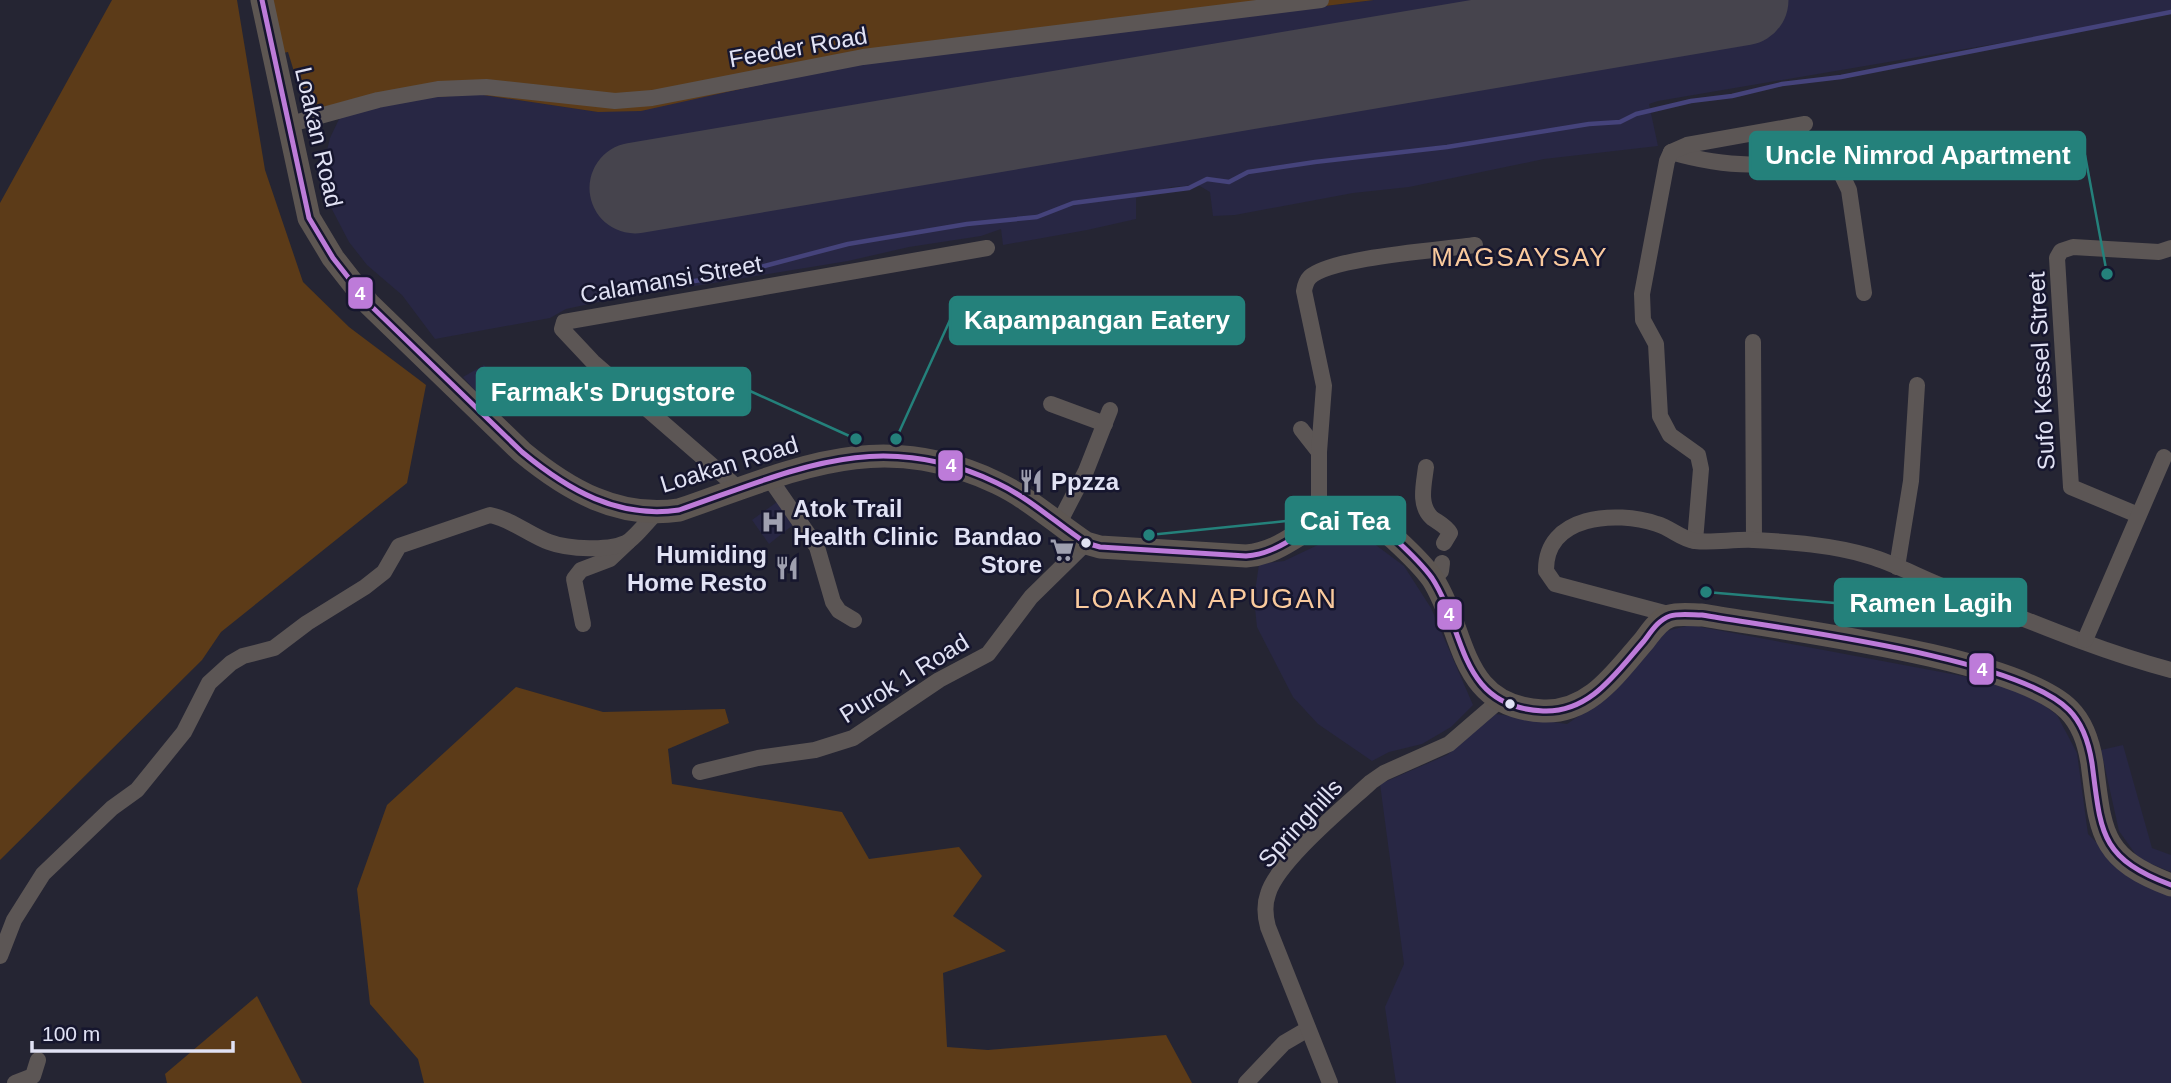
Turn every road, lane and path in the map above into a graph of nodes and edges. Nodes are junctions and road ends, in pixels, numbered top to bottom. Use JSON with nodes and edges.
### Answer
{"nodes":[{"id":1,"x":262,"y":0,"type":"edge"},
{"id":2,"x":1321,"y":0,"type":"edge"},
{"id":3,"x":1805,"y":124,"type":"dead end"},
{"id":4,"x":287,"y":125,"type":"junction"},
{"id":5,"x":1671,"y":152,"type":"junction"},
{"id":6,"x":1475,"y":245,"type":"dead end"},
{"id":7,"x":987,"y":248,"type":"dead end"},
{"id":8,"x":2171,"y":248,"type":"edge"},
{"id":9,"x":1864,"y":293,"type":"dead end"},
{"id":10,"x":1753,"y":342,"type":"dead end"},
{"id":11,"x":1917,"y":385,"type":"dead end"},
{"id":12,"x":1051,"y":404,"type":"dead end"},
{"id":13,"x":1301,"y":429,"type":"dead end"},
{"id":14,"x":1319,"y":452,"type":"junction"},
{"id":15,"x":2164,"y":457,"type":"dead end"},
{"id":16,"x":1426,"y":467,"type":"dead end"},
{"id":17,"x":770,"y":479,"type":"junction"},
{"id":18,"x":739,"y":489,"type":"junction"},
{"id":19,"x":655,"y":514,"type":"junction"},
{"id":20,"x":2138,"y":514,"type":"junction"},
{"id":21,"x":1320,"y":522,"type":"junction"},
{"id":22,"x":1059,"y":523,"type":"junction"},
{"id":23,"x":1754,"y":540,"type":"junction"},
{"id":24,"x":1695,"y":541,"type":"junction"},
{"id":25,"x":628,"y":542,"type":"junction"},
{"id":26,"x":1086,"y":543,"type":"junction"},
{"id":27,"x":1444,"y":543,"type":"dead end"},
{"id":28,"x":1897,"y":567,"type":"junction"},
{"id":29,"x":1672,"y":615,"type":"junction"},
{"id":30,"x":854,"y":620,"type":"dead end"},
{"id":31,"x":583,"y":624,"type":"dead end"},
{"id":32,"x":2085,"y":640,"type":"junction"},
{"id":33,"x":2171,"y":670,"type":"edge"},
{"id":34,"x":1500,"y":700,"type":"junction"},
{"id":35,"x":700,"y":772,"type":"dead end"},
{"id":36,"x":2171,"y":885,"type":"edge"},
{"id":37,"x":0,"y":956,"type":"edge"},
{"id":38,"x":1308,"y":1028,"type":"junction"},
{"id":39,"x":38,"y":1060,"type":"dead end"},
{"id":40,"x":15,"y":1083,"type":"edge"},
{"id":41,"x":1246,"y":1083,"type":"edge"},
{"id":42,"x":1330,"y":1083,"type":"edge"}],
"edges":[{"from":1,"to":4,"type":"main road","name":"Loakan Road"},
{"from":2,"to":4,"type":"street","name":"Feeder Road"},
{"from":3,"to":5,"type":"street"},
{"from":4,"to":19,"type":"main road","name":"Loakan Road"},
{"from":5,"to":9,"type":"street"},
{"from":5,"to":24,"type":"street"},
{"from":6,"to":14,"type":"street"},
{"from":7,"to":18,"type":"street","name":"Calamansi Street"},
{"from":8,"to":20,"type":"street","name":"Sufo Kessel Street"},
{"from":10,"to":23,"type":"street"},
{"from":11,"to":28,"type":"street"},
{"from":12,"to":22,"type":"street"},
{"from":13,"to":14,"type":"street"},
{"from":14,"to":21,"type":"street"},
{"from":15,"to":20,"type":"street"},
{"from":16,"to":27,"type":"street"},
{"from":17,"to":18,"type":"main road","name":"Loakan Road"},
{"from":17,"to":22,"type":"main road","name":"Loakan Road"},
{"from":17,"to":30,"type":"street"},
{"from":18,"to":19,"type":"main road","name":"Loakan Road"},
{"from":19,"to":25,"type":"street"},
{"from":20,"to":32,"type":"street"},
{"from":21,"to":26,"type":"main road","name":"Loakan Road"},
{"from":21,"to":34,"type":"main road","name":"Loakan Road"},
{"from":22,"to":26,"type":"main road","name":"Loakan Road"},
{"from":23,"to":24,"type":"street"},
{"from":23,"to":28,"type":"street"},
{"from":24,"to":29,"type":"street"},
{"from":25,"to":31,"type":"street"},
{"from":25,"to":37,"type":"street"},
{"from":26,"to":35,"type":"street","name":"Purok 1 Road"},
{"from":28,"to":32,"type":"street"},
{"from":29,"to":34,"type":"main road","name":"Loakan Road"},
{"from":29,"to":36,"type":"main road"},
{"from":32,"to":33,"type":"street"},
{"from":34,"to":38,"type":"street","name":"Springhills"},
{"from":38,"to":41,"type":"street"},
{"from":38,"to":42,"type":"street","name":"Springhills"},
{"from":39,"to":40,"type":"street"}]}
